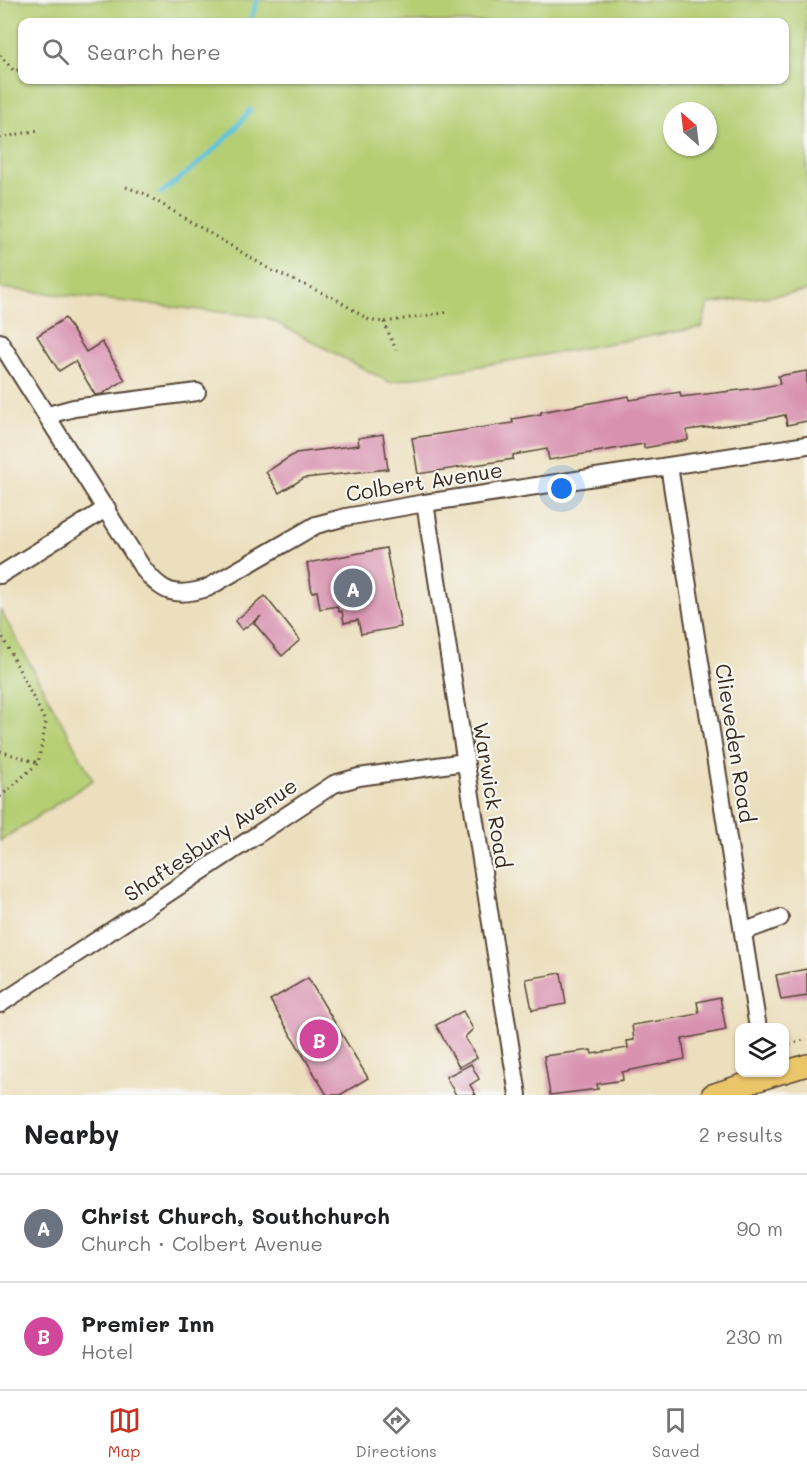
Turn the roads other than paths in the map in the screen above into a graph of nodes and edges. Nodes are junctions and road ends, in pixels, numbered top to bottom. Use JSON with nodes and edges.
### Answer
{"nodes":[{"id":1,"x":0,"y":342,"type":"edge"},
{"id":2,"x":197,"y":392,"type":"dead end"},
{"id":3,"x":48,"y":415,"type":"junction"},
{"id":4,"x":807,"y":446,"type":"edge"},
{"id":5,"x":669,"y":466,"type":"junction"},
{"id":6,"x":425,"y":503,"type":"junction"},
{"id":7,"x":107,"y":508,"type":"junction"},
{"id":8,"x":0,"y":575,"type":"edge"},
{"id":9,"x":465,"y":762,"type":"junction"},
{"id":10,"x":780,"y":918,"type":"dead end"},
{"id":11,"x":743,"y":932,"type":"junction"},
{"id":12,"x":0,"y":1004,"type":"edge"},
{"id":13,"x":757,"y":1023,"type":"edge"},
{"id":14,"x":807,"y":1065,"type":"edge"},
{"id":15,"x":789,"y":1070,"type":"edge"},
{"id":16,"x":766,"y":1077,"type":"edge"},
{"id":17,"x":518,"y":1095,"type":"edge"},
{"id":18,"x":712,"y":1095,"type":"edge"}],
"edges":[{"from":1,"to":3,"type":"street","name":"Colbert Avenue"},
{"from":2,"to":3,"type":"street"},
{"from":3,"to":7,"type":"street","name":"Colbert Avenue"},
{"from":4,"to":5,"type":"street","name":"Colbert Avenue"},
{"from":5,"to":6,"type":"street","name":"Colbert Avenue"},
{"from":5,"to":11,"type":"street","name":"Clieveden Road"},
{"from":6,"to":7,"type":"street","name":"Colbert Avenue"},
{"from":6,"to":9,"type":"street","name":"Warwick Road"},
{"from":7,"to":8,"type":"street"},
{"from":9,"to":12,"type":"street","name":"Shaftesbury Avenue"},
{"from":9,"to":17,"type":"street","name":"Warwick Road"},
{"from":10,"to":11,"type":"street"},
{"from":11,"to":13,"type":"street","name":"Clieveden Road"},
{"from":14,"to":15,"type":"main road"},
{"from":16,"to":18,"type":"main road"}]}
